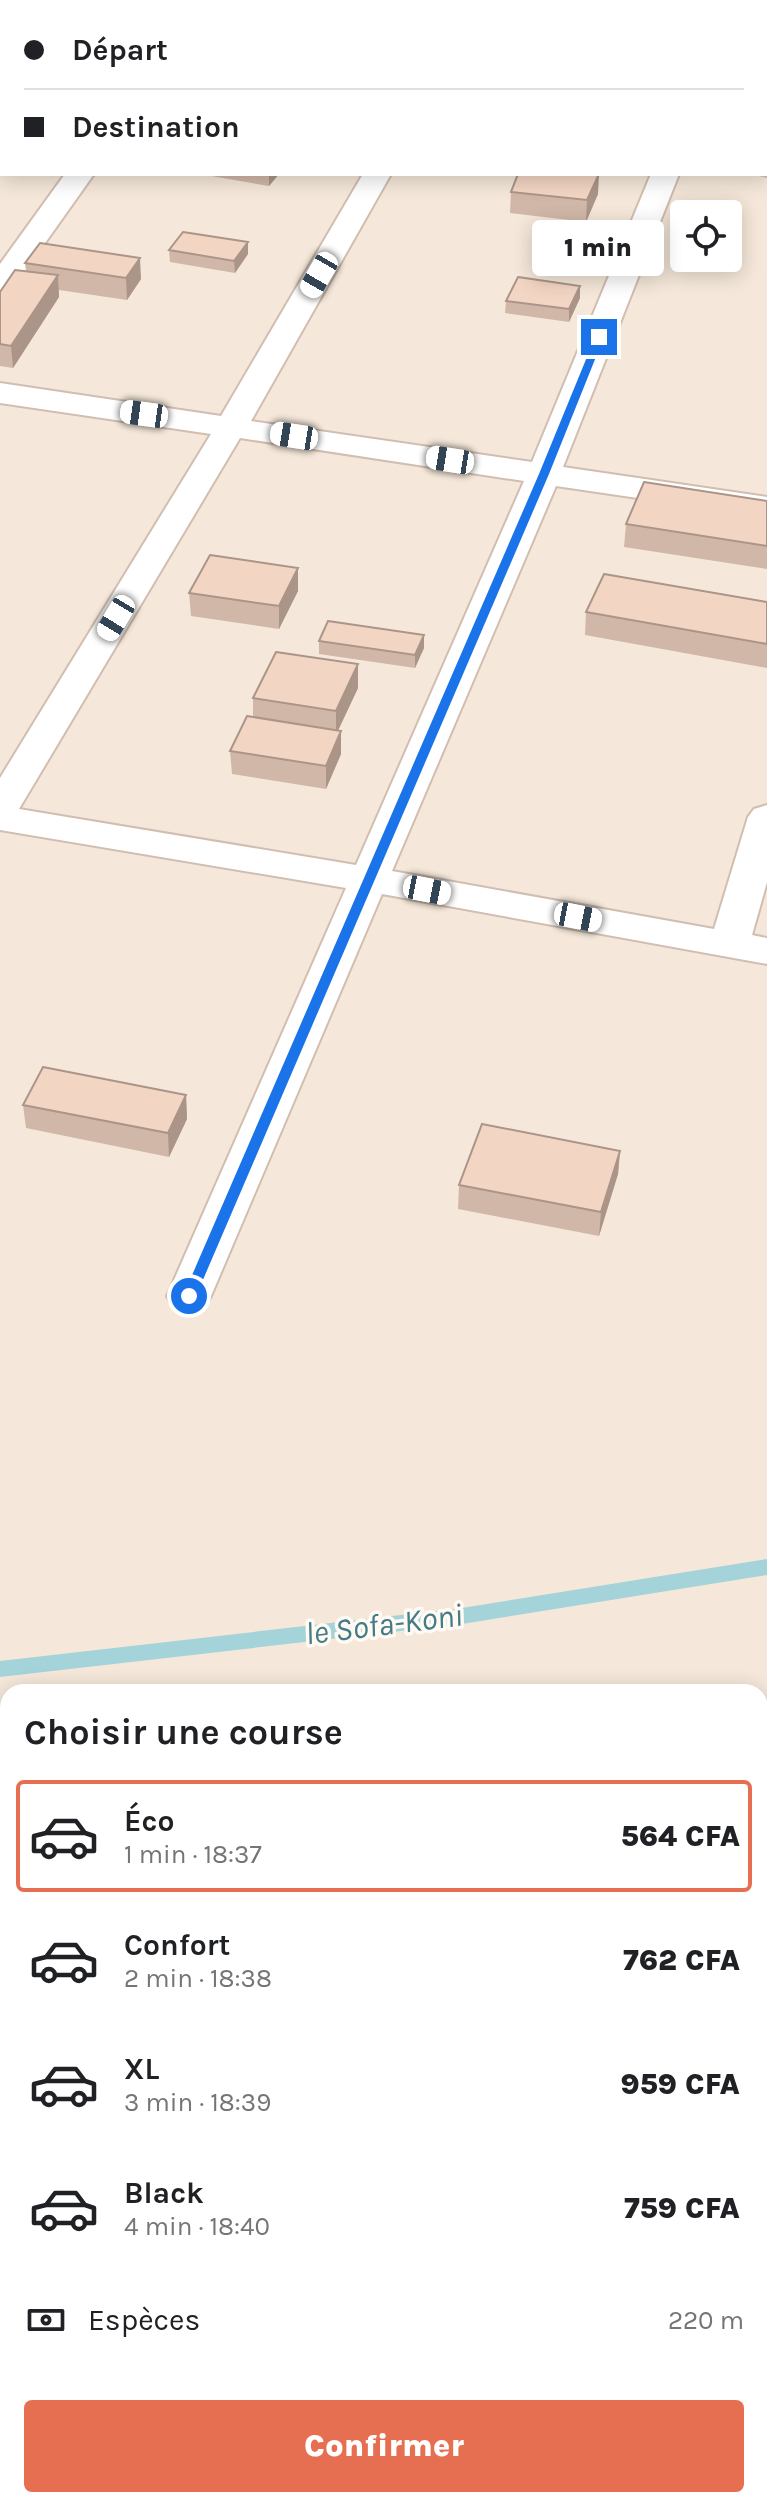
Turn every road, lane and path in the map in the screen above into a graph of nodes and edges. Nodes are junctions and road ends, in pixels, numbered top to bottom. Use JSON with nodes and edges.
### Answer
{"nodes":[{"id":1,"x":79,"y":176,"type":"edge"},
{"id":2,"x":376,"y":176,"type":"edge"},
{"id":3,"x":664,"y":176,"type":"edge"},
{"id":4,"x":0,"y":285,"type":"edge"},
{"id":5,"x":0,"y":393,"type":"edge"},
{"id":6,"x":231,"y":427,"type":"junction"},
{"id":7,"x":544,"y":474,"type":"junction"},
{"id":8,"x":767,"y":507,"type":"edge"},
{"id":9,"x":0,"y":809,"type":"edge"},
{"id":10,"x":767,"y":817,"type":"edge"},
{"id":11,"x":0,"y":818,"type":"edge"},
{"id":12,"x":367,"y":879,"type":"junction"},
{"id":13,"x":729,"y":945,"type":"junction"},
{"id":14,"x":767,"y":951,"type":"edge"},
{"id":15,"x":189,"y":1296,"type":"dead end"}],
"edges":[{"from":1,"to":4,"type":"street"},
{"from":2,"to":6,"type":"street"},
{"from":3,"to":7,"type":"street"},
{"from":5,"to":6,"type":"street"},
{"from":6,"to":7,"type":"street"},
{"from":6,"to":9,"type":"street"},
{"from":7,"to":8,"type":"street"},
{"from":7,"to":12,"type":"street"},
{"from":10,"to":13,"type":"street"},
{"from":11,"to":12,"type":"street"},
{"from":12,"to":13,"type":"street"},
{"from":12,"to":15,"type":"street"},
{"from":13,"to":14,"type":"street"}]}
